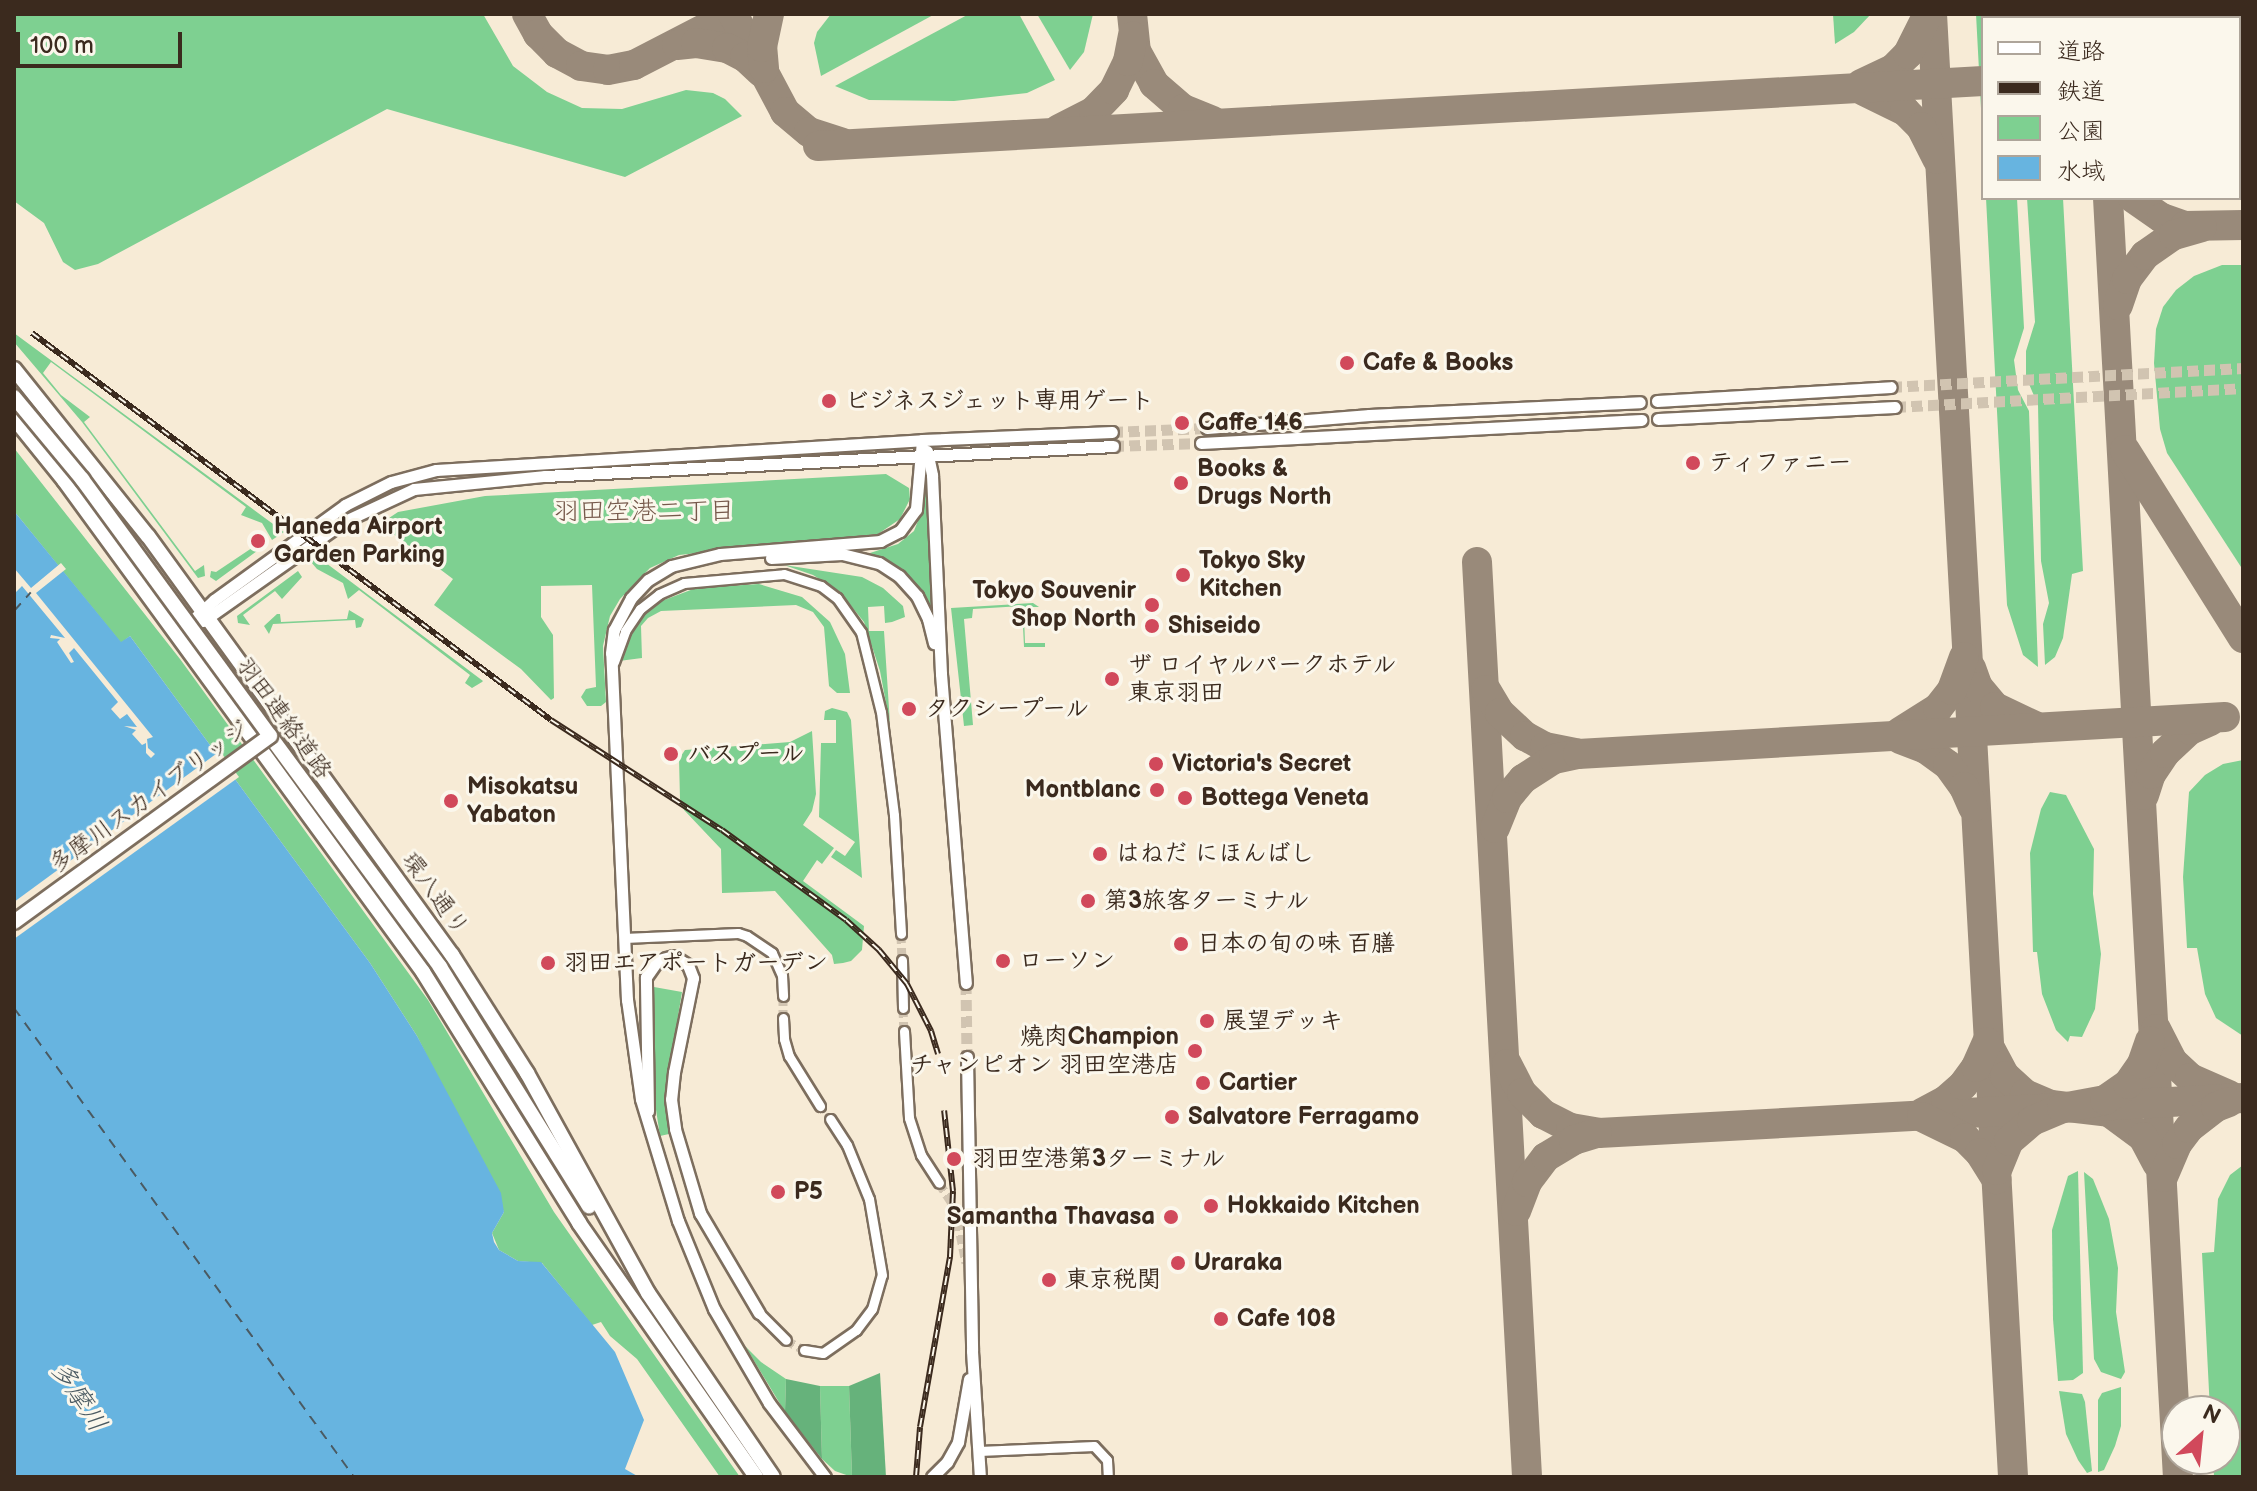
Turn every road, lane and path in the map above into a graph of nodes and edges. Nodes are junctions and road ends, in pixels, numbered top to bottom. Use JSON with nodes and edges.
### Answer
{"nodes":[{"id":1,"x":14,"y":369,"type":"edge"},
{"id":2,"x":1891,"y":387,"type":"tunnel mouth"},
{"id":3,"x":14,"y":397,"type":"edge"},
{"id":4,"x":1657,"y":401,"type":"dead end"},
{"id":5,"x":1640,"y":402,"type":"dead end"},
{"id":6,"x":1895,"y":407,"type":"tunnel mouth"},
{"id":7,"x":14,"y":418,"type":"edge"},
{"id":8,"x":1658,"y":419,"type":"dead end"},
{"id":9,"x":1641,"y":420,"type":"dead end"},
{"id":10,"x":1207,"y":428,"type":"tunnel mouth"},
{"id":11,"x":1112,"y":432,"type":"tunnel mouth"},
{"id":12,"x":922,"y":440,"type":"junction"},
{"id":13,"x":1201,"y":443,"type":"tunnel mouth"},
{"id":14,"x":1113,"y":446,"type":"tunnel mouth"},
{"id":15,"x":925,"y":458,"type":"junction"},
{"id":16,"x":707,"y":559,"type":"junction"},
{"id":17,"x":205,"y":614,"type":"junction"},
{"id":18,"x":178,"y":634,"type":"junction"},
{"id":19,"x":612,"y":674,"type":"junction"},
{"id":20,"x":941,"y":674,"type":"junction"},
{"id":21,"x":270,"y":736,"type":"junction"},
{"id":22,"x":14,"y":922,"type":"edge"},
{"id":23,"x":901,"y":934,"type":"tunnel mouth"},
{"id":24,"x":624,"y":938,"type":"junction"},
{"id":25,"x":902,"y":960,"type":"tunnel mouth"},
{"id":26,"x":966,"y":983,"type":"tunnel mouth"},
{"id":27,"x":783,"y":996,"type":"tunnel mouth"},
{"id":28,"x":903,"y":1008,"type":"tunnel mouth"},
{"id":29,"x":783,"y":1018,"type":"tunnel mouth"},
{"id":30,"x":904,"y":1031,"type":"tunnel mouth"},
{"id":31,"x":967,"y":1057,"type":"tunnel mouth"},
{"id":32,"x":507,"y":1073,"type":"junction"},
{"id":33,"x":820,"y":1106,"type":"dead end"},
{"id":34,"x":830,"y":1119,"type":"dead end"},
{"id":35,"x":648,"y":1120,"type":"junction"},
{"id":36,"x":939,"y":1183,"type":"tunnel mouth"},
{"id":37,"x":579,"y":1223,"type":"junction"},
{"id":38,"x":624,"y":1255,"type":"junction"},
{"id":39,"x":966,"y":1263,"type":"tunnel mouth"},
{"id":40,"x":970,"y":1286,"type":"junction"},
{"id":41,"x":759,"y":1313,"type":"joint"},
{"id":42,"x":786,"y":1340,"type":"tunnel mouth"},
{"id":43,"x":804,"y":1350,"type":"tunnel mouth"},
{"id":44,"x":972,"y":1351,"type":"junction"},
{"id":45,"x":979,"y":1451,"type":"junction"},
{"id":46,"x":816,"y":1466,"type":"junction"},
{"id":47,"x":756,"y":1477,"type":"edge"},
{"id":48,"x":773,"y":1477,"type":"edge"},
{"id":49,"x":825,"y":1477,"type":"edge"},
{"id":50,"x":832,"y":1477,"type":"edge"},
{"id":51,"x":932,"y":1477,"type":"edge"},
{"id":52,"x":980,"y":1477,"type":"edge"},
{"id":53,"x":1108,"y":1477,"type":"edge"}],
"edges":[{"from":1,"to":17,"type":"main road","name":"環八通り"},
{"from":2,"to":4,"type":"street"},
{"from":3,"to":21,"type":"main road","name":"羽田連絡道路","bridge":true},
{"from":5,"to":10,"type":"street"},
{"from":6,"to":8,"type":"street"},
{"from":7,"to":18,"type":"main road"},
{"from":9,"to":13,"type":"street"},
{"from":11,"to":12,"type":"street"},
{"from":12,"to":15,"type":"street"},
{"from":12,"to":17,"type":"street"},
{"from":14,"to":15,"type":"street"},
{"from":15,"to":16,"type":"street"},
{"from":15,"to":17,"type":"street"},
{"from":15,"to":20,"type":"street"},
{"from":16,"to":19,"type":"street"},
{"from":16,"to":20,"type":"street"},
{"from":17,"to":18,"type":"street"},
{"from":17,"to":38,"type":"main road","name":"環八通り"},
{"from":18,"to":37,"type":"main road"},
{"from":19,"to":23,"type":"street"},
{"from":19,"to":24,"type":"street"},
{"from":20,"to":26,"type":"street"},
{"from":21,"to":22,"type":"main road","name":"多摩川スカイブリッジ","bridge":true},
{"from":21,"to":32,"type":"main road","name":"羽田連絡道路"},
{"from":24,"to":27,"type":"street"},
{"from":24,"to":35,"type":"street"},
{"from":25,"to":28,"type":"street"},
{"from":29,"to":33,"type":"street"},
{"from":30,"to":36,"type":"street"},
{"from":31,"to":40,"type":"street"},
{"from":32,"to":37,"type":"main road"},
{"from":32,"to":38,"type":"main road"},
{"from":34,"to":43,"type":"street"},
{"from":35,"to":41,"type":"street"},
{"from":35,"to":46,"type":"street"},
{"from":37,"to":47,"type":"main road"},
{"from":38,"to":48,"type":"main road","name":"環八通り"},
{"from":39,"to":40,"type":"street"},
{"from":40,"to":44,"type":"street"},
{"from":41,"to":42,"type":"street"},
{"from":44,"to":45,"type":"street"},
{"from":44,"to":51,"type":"street"},
{"from":45,"to":52,"type":"street"},
{"from":45,"to":53,"type":"street"},
{"from":46,"to":49,"type":"street"},
{"from":46,"to":50,"type":"street"}]}
